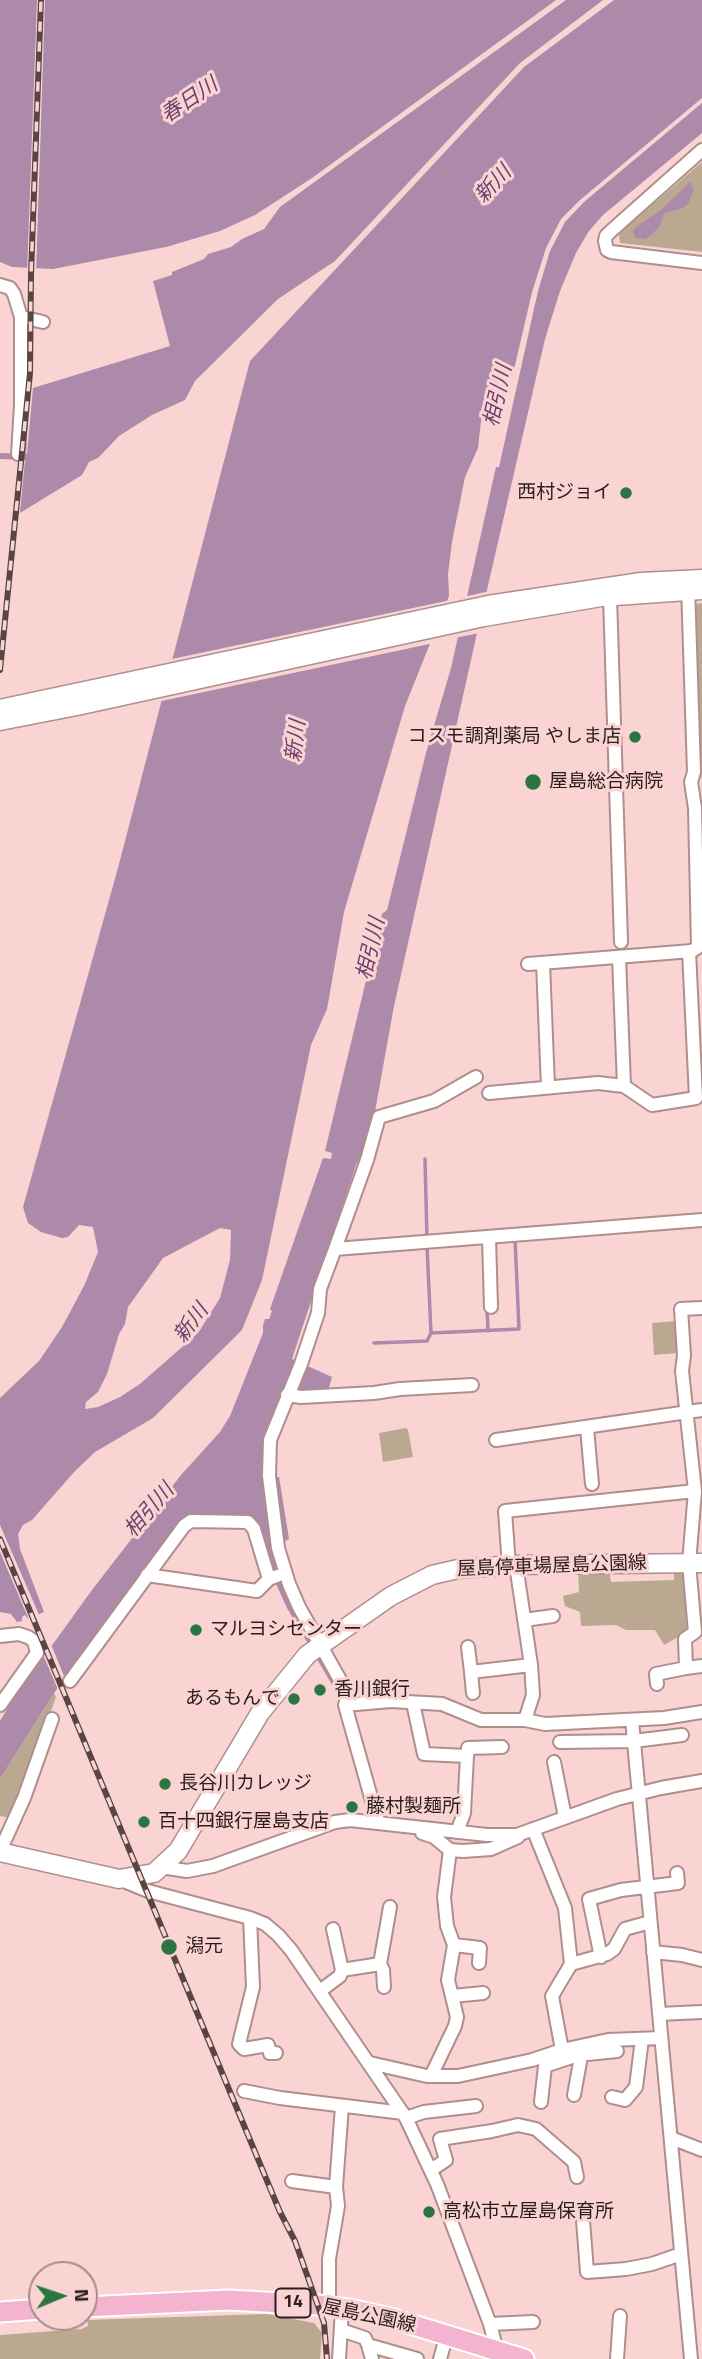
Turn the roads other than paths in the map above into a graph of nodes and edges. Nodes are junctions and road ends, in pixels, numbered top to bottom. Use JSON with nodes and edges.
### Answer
{"nodes":[{"id":1,"x":702,"y":150,"type":"edge"},
{"id":2,"x":702,"y":263,"type":"edge"},
{"id":3,"x":0,"y":285,"type":"edge"},
{"id":4,"x":20,"y":317,"type":"junction"},
{"id":5,"x":43,"y":322,"type":"dead end"},
{"id":6,"x":18,"y":454,"type":"dead end"},
{"id":7,"x":695,"y":585,"type":"edge"},
{"id":8,"x":610,"y":597,"type":"junction"},
{"id":9,"x":486,"y":611,"type":"junction"},
{"id":10,"x":78,"y":700,"type":"junction"},
{"id":11,"x":0,"y":708,"type":"edge"},
{"id":12,"x":0,"y":722,"type":"edge"},
{"id":13,"x":621,"y":942,"type":"dead end"},
{"id":14,"x":689,"y":951,"type":"junction"},
{"id":15,"x":619,"y":957,"type":"junction"},
{"id":16,"x":543,"y":963,"type":"junction"},
{"id":17,"x":528,"y":964,"type":"dead end"},
{"id":18,"x":476,"y":1077,"type":"dead end"},
{"id":19,"x":624,"y":1086,"type":"junction"},
{"id":20,"x":548,"y":1087,"type":"junction"},
{"id":21,"x":489,"y":1093,"type":"dead end"},
{"id":22,"x":702,"y":1220,"type":"edge"},
{"id":23,"x":489,"y":1238,"type":"junction"},
{"id":24,"x":335,"y":1249,"type":"junction"},
{"id":25,"x":492,"y":1307,"type":"dead end"},
{"id":26,"x":702,"y":1308,"type":"edge"},
{"id":27,"x":472,"y":1385,"type":"dead end"},
{"id":28,"x":288,"y":1392,"type":"junction"},
{"id":29,"x":702,"y":1410,"type":"edge"},
{"id":30,"x":686,"y":1412,"type":"junction"},
{"id":31,"x":587,"y":1428,"type":"junction"},
{"id":32,"x":496,"y":1440,"type":"dead end"},
{"id":33,"x":592,"y":1484,"type":"dead end"},
{"id":34,"x":695,"y":1491,"type":"junction"},
{"id":35,"x":696,"y":1563,"type":"edge"},
{"id":36,"x":512,"y":1565,"type":"junction"},
{"id":37,"x":148,"y":1575,"type":"junction"},
{"id":38,"x":278,"y":1576,"type":"junction"},
{"id":39,"x":553,"y":1616,"type":"dead end"},
{"id":40,"x":524,"y":1620,"type":"junction"},
{"id":41,"x":0,"y":1636,"type":"edge"},
{"id":42,"x":320,"y":1644,"type":"junction"},
{"id":43,"x":468,"y":1647,"type":"dead end"},
{"id":44,"x":531,"y":1665,"type":"junction"},
{"id":45,"x":702,"y":1665,"type":"edge"},
{"id":46,"x":686,"y":1668,"type":"junction"},
{"id":47,"x":471,"y":1672,"type":"junction"},
{"id":48,"x":70,"y":1681,"type":"dead end"},
{"id":49,"x":657,"y":1684,"type":"dead end"},
{"id":50,"x":473,"y":1693,"type":"dead end"},
{"id":51,"x":413,"y":1703,"type":"junction"},
{"id":52,"x":0,"y":1705,"type":"edge"},
{"id":53,"x":345,"y":1705,"type":"junction"},
{"id":54,"x":702,"y":1712,"type":"edge"},
{"id":55,"x":52,"y":1719,"type":"dead end"},
{"id":56,"x":525,"y":1720,"type":"junction"},
{"id":57,"x":632,"y":1720,"type":"junction"},
{"id":58,"x":682,"y":1735,"type":"dead end"},
{"id":59,"x":634,"y":1741,"type":"junction"},
{"id":60,"x":560,"y":1742,"type":"dead end"},
{"id":61,"x":502,"y":1747,"type":"dead end"},
{"id":62,"x":467,"y":1756,"type":"junction"},
{"id":63,"x":554,"y":1762,"type":"dead end"},
{"id":64,"x":702,"y":1781,"type":"edge"},
{"id":65,"x":638,"y":1794,"type":"junction"},
{"id":66,"x":565,"y":1817,"type":"junction"},
{"id":67,"x":378,"y":1822,"type":"junction"},
{"id":68,"x":409,"y":1826,"type":"junction"},
{"id":69,"x":533,"y":1829,"type":"junction"},
{"id":70,"x":457,"y":1832,"type":"junction"},
{"id":71,"x":517,"y":1835,"type":"junction"},
{"id":72,"x":450,"y":1850,"type":"junction"},
{"id":73,"x":0,"y":1852,"type":"edge"},
{"id":74,"x":158,"y":1870,"type":"junction"},
{"id":75,"x":119,"y":1879,"type":"junction"},
{"id":76,"x":678,"y":1884,"type":"dead end"},
{"id":77,"x":647,"y":1887,"type":"junction"},
{"id":78,"x":165,"y":1896,"type":"junction"},
{"id":79,"x":390,"y":1907,"type":"dead end"},
{"id":80,"x":250,"y":1918,"type":"junction"},
{"id":81,"x":650,"y":1922,"type":"junction"},
{"id":82,"x":333,"y":1929,"type":"dead end"},
{"id":83,"x":454,"y":1945,"type":"junction"},
{"id":84,"x":653,"y":1952,"type":"junction"},
{"id":85,"x":601,"y":1957,"type":"junction"},
{"id":86,"x":702,"y":1959,"type":"edge"},
{"id":87,"x":479,"y":1963,"type":"dead end"},
{"id":88,"x":380,"y":1964,"type":"junction"},
{"id":89,"x":571,"y":1964,"type":"junction"},
{"id":90,"x":342,"y":1970,"type":"junction"},
{"id":91,"x":384,"y":1987,"type":"dead end"},
{"id":92,"x":320,"y":1991,"type":"junction"},
{"id":93,"x":484,"y":1993,"type":"dead end"},
{"id":94,"x":453,"y":1996,"type":"junction"},
{"id":95,"x":702,"y":2012,"type":"edge"},
{"id":96,"x":659,"y":2014,"type":"junction"},
{"id":97,"x":661,"y":2038,"type":"junction"},
{"id":98,"x":642,"y":2039,"type":"junction"},
{"id":99,"x":562,"y":2050,"type":"junction"},
{"id":100,"x":617,"y":2050,"type":"dead end"},
{"id":101,"x":577,"y":2051,"type":"junction"},
{"id":102,"x":276,"y":2053,"type":"dead end"},
{"id":103,"x":370,"y":2063,"type":"junction"},
{"id":104,"x":431,"y":2076,"type":"junction"},
{"id":105,"x":244,"y":2091,"type":"dead end"},
{"id":106,"x":574,"y":2095,"type":"dead end"},
{"id":107,"x":612,"y":2097,"type":"dead end"},
{"id":108,"x":541,"y":2102,"type":"dead end"},
{"id":109,"x":342,"y":2106,"type":"junction"},
{"id":110,"x":476,"y":2106,"type":"dead end"},
{"id":111,"x":405,"y":2115,"type":"junction"},
{"id":112,"x":671,"y":2138,"type":"junction"},
{"id":113,"x":702,"y":2150,"type":"edge"},
{"id":114,"x":431,"y":2170,"type":"junction"},
{"id":115,"x":577,"y":2177,"type":"dead end"},
{"id":116,"x":292,"y":2181,"type":"dead end"},
{"id":117,"x":336,"y":2187,"type":"junction"},
{"id":118,"x":583,"y":2220,"type":"dead end"},
{"id":119,"x":681,"y":2254,"type":"junction"},
{"id":120,"x":98,"y":2306,"type":"edge"},
{"id":121,"x":336,"y":2308,"type":"junction"},
{"id":122,"x":28,"y":2310,"type":"edge"},
{"id":123,"x":0,"y":2312,"type":"edge"},
{"id":124,"x":620,"y":2316,"type":"dead end"},
{"id":125,"x":533,"y":2322,"type":"dead end"},
{"id":126,"x":490,"y":2323,"type":"junction"},
{"id":127,"x":341,"y":2330,"type":"junction"},
{"id":128,"x":447,"y":2334,"type":"junction"},
{"id":129,"x":368,"y":2345,"type":"junction"},
{"id":130,"x":512,"y":2356,"type":"edge"},
{"id":131,"x":339,"y":2359,"type":"edge"},
{"id":132,"x":372,"y":2359,"type":"edge"},
{"id":133,"x":417,"y":2359,"type":"edge"},
{"id":134,"x":440,"y":2359,"type":"edge"},
{"id":135,"x":617,"y":2359,"type":"edge"},
{"id":136,"x":691,"y":2359,"type":"edge"}],
"edges":[{"from":1,"to":2,"type":"street"},
{"from":3,"to":4,"type":"street"},
{"from":4,"to":5,"type":"street"},
{"from":4,"to":6,"type":"street"},
{"from":7,"to":8,"type":"street"},
{"from":7,"to":9,"type":"street"},
{"from":7,"to":14,"type":"street"},
{"from":8,"to":9,"type":"street"},
{"from":8,"to":13,"type":"street"},
{"from":9,"to":10,"type":"street"},
{"from":10,"to":11,"type":"street"},
{"from":10,"to":12,"type":"street"},
{"from":14,"to":15,"type":"street"},
{"from":14,"to":19,"type":"street"},
{"from":15,"to":16,"type":"street"},
{"from":15,"to":19,"type":"street"},
{"from":16,"to":17,"type":"street"},
{"from":16,"to":20,"type":"street"},
{"from":18,"to":24,"type":"street"},
{"from":19,"to":20,"type":"street"},
{"from":20,"to":21,"type":"street"},
{"from":22,"to":23,"type":"street"},
{"from":23,"to":24,"type":"street"},
{"from":23,"to":25,"type":"street"},
{"from":24,"to":28,"type":"street"},
{"from":26,"to":30,"type":"street"},
{"from":27,"to":28,"type":"street"},
{"from":28,"to":38,"type":"street"},
{"from":29,"to":30,"type":"street"},
{"from":30,"to":31,"type":"street"},
{"from":30,"to":34,"type":"street"},
{"from":31,"to":32,"type":"street"},
{"from":31,"to":33,"type":"street"},
{"from":34,"to":35,"type":"street"},
{"from":34,"to":36,"type":"street"},
{"from":35,"to":36,"type":"main road","name":"屋島停車場屋島公園線"},
{"from":35,"to":46,"type":"street"},
{"from":36,"to":40,"type":"street"},
{"from":36,"to":42,"type":"main road","name":"屋島停車場屋島公園線"},
{"from":37,"to":38,"type":"street"},
{"from":37,"to":38,"type":"street"},
{"from":37,"to":48,"type":"street"},
{"from":38,"to":42,"type":"street"},
{"from":39,"to":40,"type":"street"},
{"from":40,"to":44,"type":"street"},
{"from":41,"to":52,"type":"street"},
{"from":42,"to":53,"type":"street"},
{"from":42,"to":74,"type":"main road","name":"屋島停車場屋島公園線"},
{"from":43,"to":47,"type":"street"},
{"from":44,"to":47,"type":"street"},
{"from":44,"to":56,"type":"street"},
{"from":45,"to":46,"type":"street"},
{"from":46,"to":49,"type":"street"},
{"from":47,"to":50,"type":"street"},
{"from":51,"to":53,"type":"street"},
{"from":51,"to":56,"type":"street"},
{"from":51,"to":62,"type":"street"},
{"from":53,"to":67,"type":"street"},
{"from":54,"to":57,"type":"street"},
{"from":55,"to":73,"type":"street"},
{"from":56,"to":57,"type":"street"},
{"from":57,"to":59,"type":"street"},
{"from":58,"to":59,"type":"street"},
{"from":59,"to":60,"type":"street"},
{"from":59,"to":65,"type":"street"},
{"from":61,"to":62,"type":"street"},
{"from":62,"to":70,"type":"street"},
{"from":63,"to":66,"type":"street"},
{"from":64,"to":65,"type":"street"},
{"from":65,"to":66,"type":"street"},
{"from":65,"to":77,"type":"street"},
{"from":66,"to":69,"type":"street"},
{"from":67,"to":68,"type":"street"},
{"from":67,"to":74,"type":"street"},
{"from":68,"to":70,"type":"street"},
{"from":68,"to":72,"type":"street"},
{"from":69,"to":71,"type":"street"},
{"from":69,"to":89,"type":"street"},
{"from":70,"to":71,"type":"street"},
{"from":71,"to":72,"type":"street"},
{"from":72,"to":83,"type":"street"},
{"from":73,"to":75,"type":"main road"},
{"from":74,"to":75,"type":"main road"},
{"from":74,"to":78,"type":"street"},
{"from":75,"to":78,"type":"street"},
{"from":76,"to":77,"type":"street"},
{"from":77,"to":81,"type":"street"},
{"from":77,"to":85,"type":"street"},
{"from":78,"to":80,"type":"street"},
{"from":79,"to":88,"type":"street"},
{"from":80,"to":92,"type":"street"},
{"from":80,"to":102,"type":"street"},
{"from":81,"to":84,"type":"street"},
{"from":81,"to":85,"type":"street"},
{"from":82,"to":90,"type":"street"},
{"from":83,"to":87,"type":"street"},
{"from":83,"to":94,"type":"street"},
{"from":84,"to":86,"type":"street"},
{"from":84,"to":96,"type":"street"},
{"from":85,"to":89,"type":"street"},
{"from":88,"to":90,"type":"street"},
{"from":88,"to":91,"type":"street"},
{"from":89,"to":99,"type":"street"},
{"from":90,"to":92,"type":"street"},
{"from":92,"to":103,"type":"street"},
{"from":93,"to":94,"type":"street"},
{"from":94,"to":104,"type":"street"},
{"from":95,"to":96,"type":"street"},
{"from":96,"to":97,"type":"street"},
{"from":97,"to":98,"type":"street"},
{"from":97,"to":112,"type":"street"},
{"from":98,"to":101,"type":"street"},
{"from":98,"to":107,"type":"street"},
{"from":99,"to":101,"type":"street"},
{"from":99,"to":104,"type":"street"},
{"from":100,"to":101,"type":"street"},
{"from":101,"to":106,"type":"street"},
{"from":101,"to":108,"type":"street"},
{"from":103,"to":104,"type":"street"},
{"from":103,"to":111,"type":"street"},
{"from":105,"to":109,"type":"street"},
{"from":109,"to":111,"type":"street"},
{"from":109,"to":117,"type":"street"},
{"from":110,"to":111,"type":"street"},
{"from":111,"to":114,"type":"street"},
{"from":112,"to":113,"type":"street"},
{"from":112,"to":119,"type":"street"},
{"from":114,"to":115,"type":"street"},
{"from":114,"to":126,"type":"street"},
{"from":116,"to":117,"type":"street"},
{"from":117,"to":121,"type":"street"},
{"from":118,"to":119,"type":"street"},
{"from":119,"to":136,"type":"street"},
{"from":120,"to":121,"type":"main road","name":"屋島公園線","number":"14"},
{"from":121,"to":127,"type":"street"},
{"from":121,"to":128,"type":"main road","name":"屋島公園線","number":"14"},
{"from":122,"to":123,"type":"main road"},
{"from":124,"to":135,"type":"street"},
{"from":125,"to":126,"type":"street"},
{"from":126,"to":130,"type":"street"},
{"from":127,"to":129,"type":"street"},
{"from":127,"to":131,"type":"street"},
{"from":128,"to":130,"type":"main road","name":"屋島公園線","number":"14"},
{"from":128,"to":134,"type":"street"},
{"from":129,"to":132,"type":"street"},
{"from":129,"to":133,"type":"street"}]}
